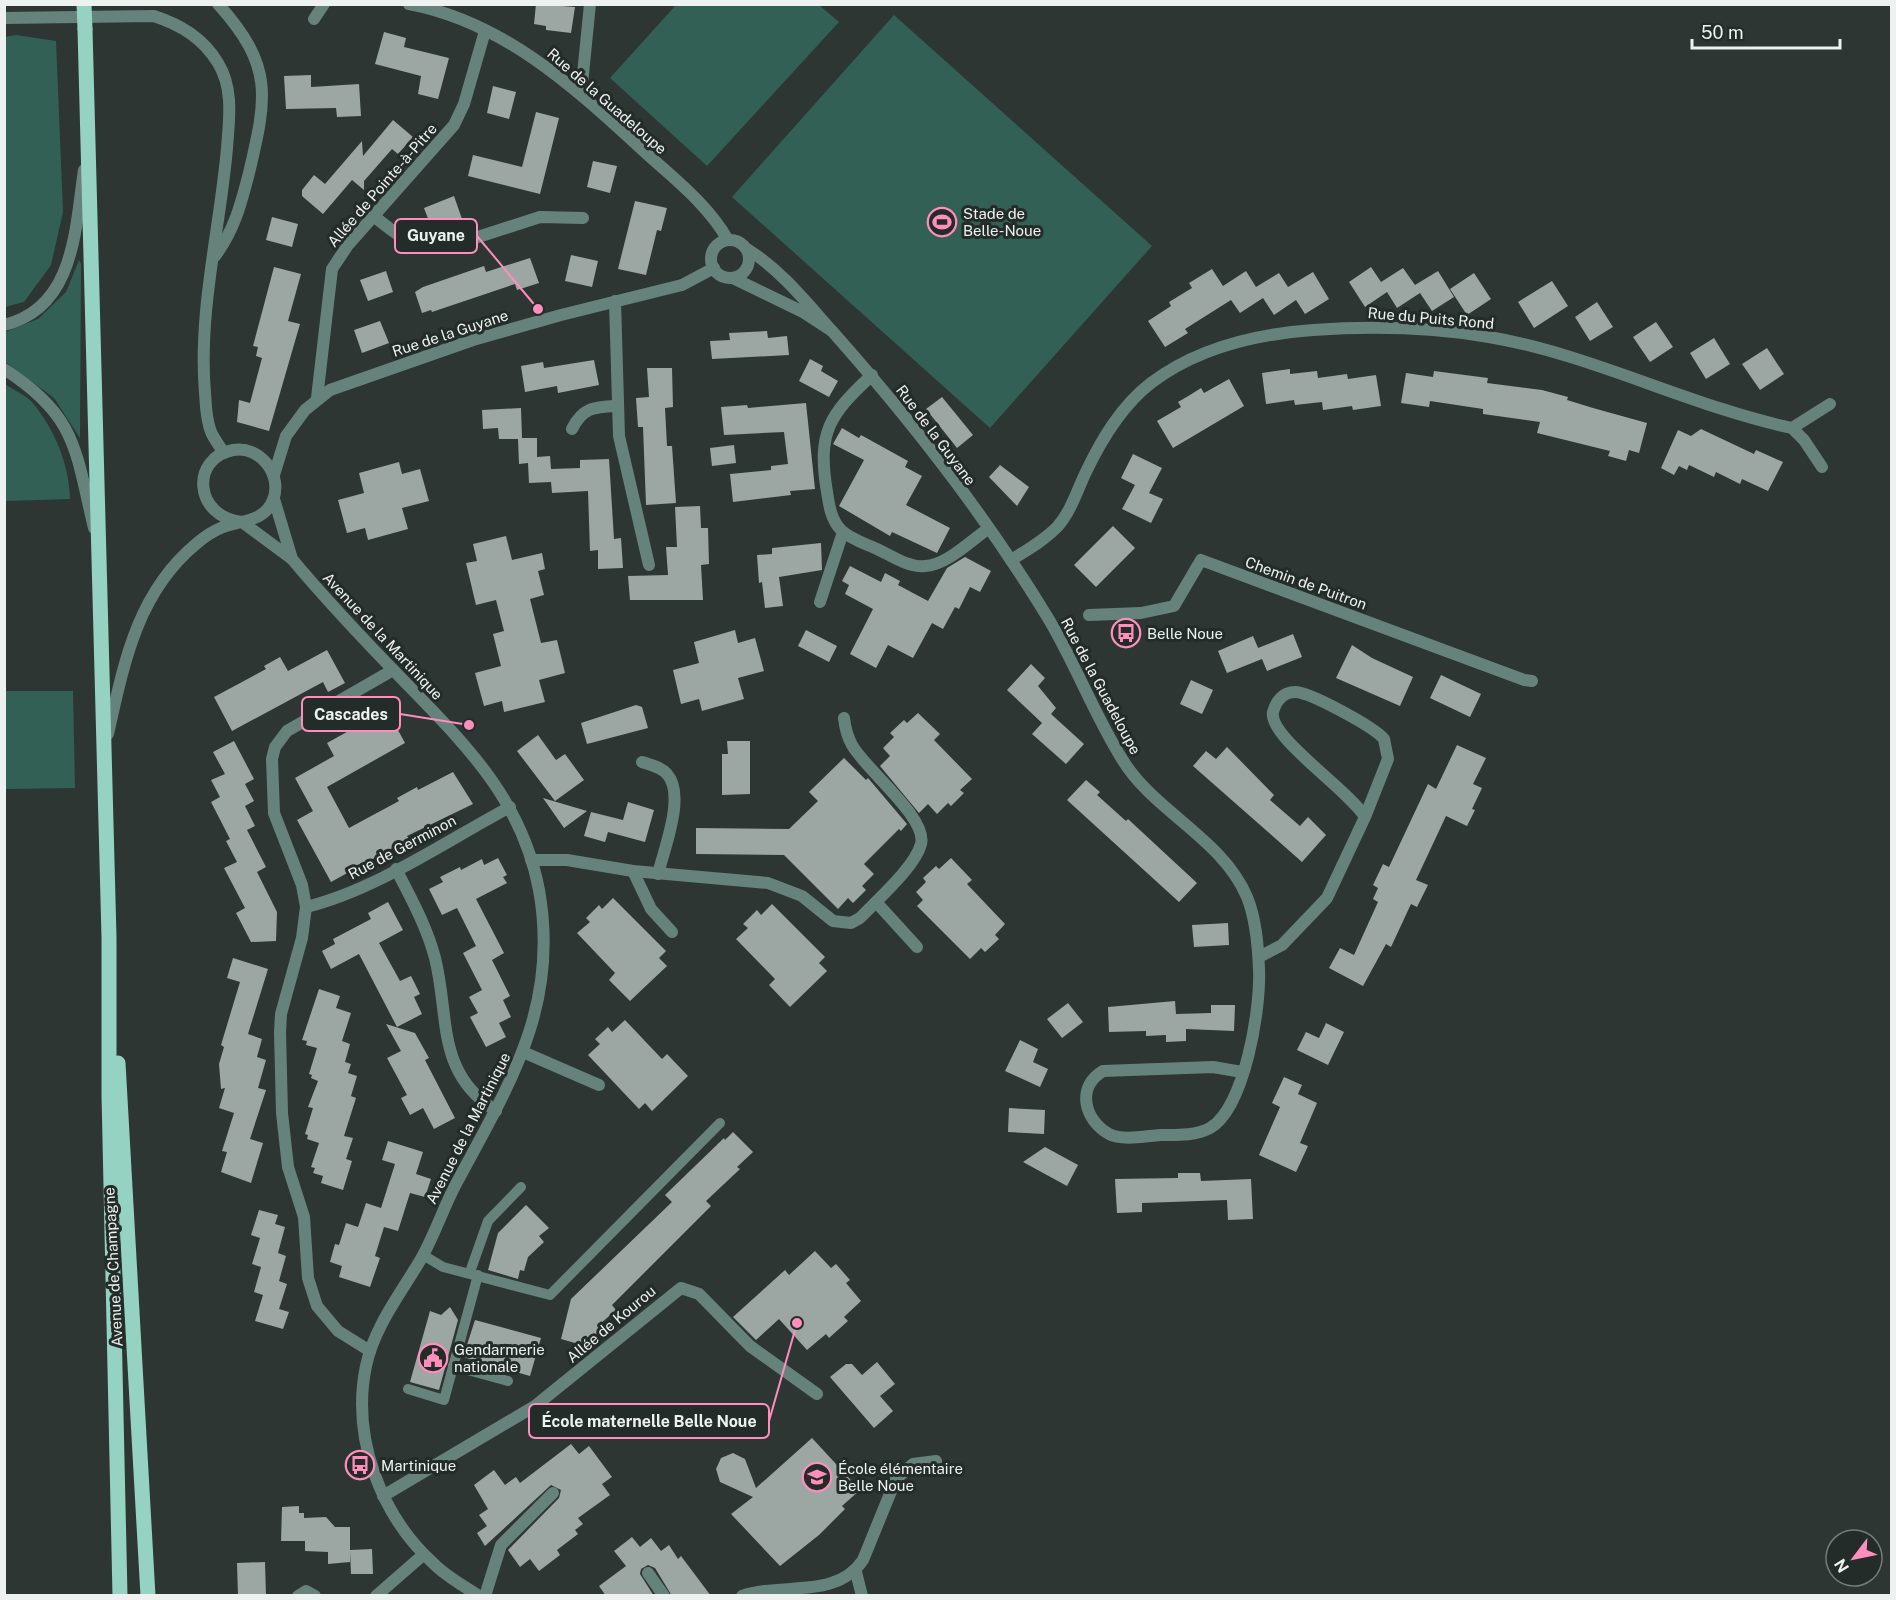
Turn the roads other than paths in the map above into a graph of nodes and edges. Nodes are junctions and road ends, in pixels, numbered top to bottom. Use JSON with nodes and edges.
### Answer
{"nodes":[{"id":1,"x":84,"y":4,"type":"edge"},
{"id":2,"x":218,"y":4,"type":"edge"},
{"id":3,"x":324,"y":4,"type":"edge"},
{"id":4,"x":409,"y":4,"type":"edge"},
{"id":5,"x":590,"y":4,"type":"edge"},
{"id":6,"x":4,"y":18,"type":"edge"},
{"id":7,"x":314,"y":19,"type":"dead end"},
{"id":8,"x":485,"y":31,"type":"junction"},
{"id":9,"x":581,"y":94,"type":"junction"},
{"id":10,"x":88,"y":142,"type":"junction"},
{"id":11,"x":375,"y":217,"type":"junction"},
{"id":12,"x":583,"y":218,"type":"dead end"},
{"id":13,"x":728,"y":240,"type":"junction"},
{"id":14,"x":747,"y":249,"type":"junction"},
{"id":15,"x":212,"y":260,"type":"junction"},
{"id":16,"x":714,"y":268,"type":"junction"},
{"id":17,"x":733,"y":278,"type":"junction"},
{"id":18,"x":615,"y":301,"type":"junction"},
{"id":19,"x":4,"y":325,"type":"edge"},
{"id":20,"x":832,"y":331,"type":"junction"},
{"id":21,"x":4,"y":369,"type":"edge"},
{"id":22,"x":872,"y":375,"type":"junction"},
{"id":23,"x":317,"y":398,"type":"junction"},
{"id":24,"x":1830,"y":404,"type":"dead end"},
{"id":25,"x":616,"y":406,"type":"junction"},
{"id":26,"x":1792,"y":428,"type":"junction"},
{"id":27,"x":572,"y":429,"type":"dead end"},
{"id":28,"x":224,"y":453,"type":"junction"},
{"id":29,"x":1822,"y":467,"type":"dead end"},
{"id":30,"x":274,"y":475,"type":"junction"},
{"id":31,"x":274,"y":499,"type":"junction"},
{"id":32,"x":242,"y":522,"type":"junction"},
{"id":33,"x":988,"y":529,"type":"junction"},
{"id":34,"x":843,"y":532,"type":"junction"},
{"id":35,"x":99,"y":547,"type":"junction"},
{"id":36,"x":292,"y":559,"type":"junction"},
{"id":37,"x":1011,"y":560,"type":"junction"},
{"id":38,"x":649,"y":565,"type":"dead end"},
{"id":39,"x":820,"y":602,"type":"dead end"},
{"id":40,"x":1089,"y":615,"type":"dead end"},
{"id":41,"x":393,"y":670,"type":"junction"},
{"id":42,"x":1533,"y":681,"type":"dead end"},
{"id":43,"x":844,"y":718,"type":"dead end"},
{"id":44,"x":104,"y":749,"type":"junction"},
{"id":45,"x":642,"y":762,"type":"dead end"},
{"id":46,"x":510,"y":807,"type":"junction"},
{"id":47,"x":1365,"y":817,"type":"junction"},
{"id":48,"x":531,"y":860,"type":"junction"},
{"id":49,"x":396,"y":869,"type":"junction"},
{"id":50,"x":633,"y":871,"type":"junction"},
{"id":51,"x":658,"y":874,"type":"junction"},
{"id":52,"x":876,"y":902,"type":"junction"},
{"id":53,"x":306,"y":907,"type":"junction"},
{"id":54,"x":672,"y":932,"type":"dead end"},
{"id":55,"x":109,"y":937,"type":"junction"},
{"id":56,"x":918,"y":947,"type":"dead end"},
{"id":57,"x":1259,"y":957,"type":"junction"},
{"id":58,"x":524,"y":1052,"type":"junction"},
{"id":59,"x":1242,"y":1072,"type":"junction"},
{"id":60,"x":599,"y":1085,"type":"dead end"},
{"id":61,"x":496,"y":1111,"type":"junction"},
{"id":62,"x":720,"y":1122,"type":"dead end"},
{"id":63,"x":521,"y":1187,"type":"dead end"},
{"id":64,"x":423,"y":1255,"type":"junction"},
{"id":65,"x":474,"y":1274,"type":"junction"},
{"id":66,"x":370,"y":1351,"type":"junction"},
{"id":67,"x":453,"y":1366,"type":"junction"},
{"id":68,"x":508,"y":1381,"type":"dead end"},
{"id":69,"x":408,"y":1389,"type":"dead end"},
{"id":70,"x":817,"y":1394,"type":"dead end"},
{"id":71,"x":936,"y":1461,"type":"dead end"},
{"id":72,"x":553,"y":1493,"type":"dead end"},
{"id":73,"x":383,"y":1496,"type":"junction"},
{"id":74,"x":423,"y":1554,"type":"junction"},
{"id":75,"x":856,"y":1572,"type":"junction"},
{"id":76,"x":648,"y":1573,"type":"dead end"},
{"id":77,"x":120,"y":1596,"type":"edge"},
{"id":78,"x":148,"y":1596,"type":"edge"},
{"id":79,"x":298,"y":1596,"type":"edge"},
{"id":80,"x":315,"y":1596,"type":"edge"},
{"id":81,"x":376,"y":1596,"type":"edge"},
{"id":82,"x":479,"y":1596,"type":"edge"},
{"id":83,"x":485,"y":1596,"type":"edge"},
{"id":84,"x":664,"y":1596,"type":"edge"},
{"id":85,"x":741,"y":1596,"type":"edge"},
{"id":86,"x":862,"y":1596,"type":"edge"}],
"edges":[{"from":1,"to":10,"type":"main road","bridge":true},
{"from":2,"to":15,"type":"street"},
{"from":3,"to":7,"type":"street"},
{"from":4,"to":8,"type":"street","name":"Rue de la Guadeloupe"},
{"from":5,"to":9,"type":"street"},
{"from":6,"to":15,"type":"street"},
{"from":8,"to":9,"type":"street","name":"Rue de la Guadeloupe"},
{"from":8,"to":11,"type":"street","name":"Allée de Pointe-à-Pitre"},
{"from":9,"to":13,"type":"street","name":"Rue de la Guadeloupe"},
{"from":10,"to":19,"type":"street"},
{"from":10,"to":35,"type":"main road"},
{"from":11,"to":12,"type":"street"},
{"from":11,"to":23,"type":"street","name":"Allée de Pointe-à-Pitre"},
{"from":13,"to":14,"type":"street"},
{"from":13,"to":16,"type":"street"},
{"from":14,"to":17,"type":"street"},
{"from":14,"to":20,"type":"street","name":"Rue de la Guyane"},
{"from":15,"to":28,"type":"street"},
{"from":16,"to":17,"type":"street"},
{"from":16,"to":18,"type":"street","name":"Rue de la Guyane"},
{"from":17,"to":20,"type":"street","name":"Rue de la Guyane"},
{"from":18,"to":23,"type":"street","name":"Rue de la Guyane"},
{"from":18,"to":25,"type":"street"},
{"from":20,"to":22,"type":"street","name":"Rue de la Guyane"},
{"from":21,"to":35,"type":"street"},
{"from":22,"to":33,"type":"street","name":"Rue de la Guyane"},
{"from":22,"to":34,"type":"street"},
{"from":23,"to":30,"type":"street","name":"Rue de la Guyane"},
{"from":24,"to":26,"type":"street"},
{"from":25,"to":27,"type":"street"},
{"from":25,"to":38,"type":"street"},
{"from":26,"to":29,"type":"street"},
{"from":26,"to":37,"type":"street","name":"Rue du Puits Rond"},
{"from":28,"to":30,"type":"street"},
{"from":28,"to":32,"type":"street"},
{"from":30,"to":31,"type":"street"},
{"from":31,"to":32,"type":"street"},
{"from":31,"to":36,"type":"street","name":"Avenue de la Martinique"},
{"from":32,"to":36,"type":"street","name":"Avenue de la Martinique"},
{"from":32,"to":44,"type":"street"},
{"from":33,"to":34,"type":"street"},
{"from":33,"to":37,"type":"street","name":"Rue de la Guyane"},
{"from":34,"to":39,"type":"street"},
{"from":35,"to":44,"type":"main road"},
{"from":36,"to":41,"type":"street","name":"Avenue de la Martinique"},
{"from":37,"to":57,"type":"street","name":"Rue de la Guadeloupe"},
{"from":40,"to":42,"type":"street","name":"Chemin de Puitron"},
{"from":41,"to":46,"type":"street","name":"Avenue de la Martinique"},
{"from":41,"to":53,"type":"street"},
{"from":43,"to":52,"type":"street"},
{"from":44,"to":55,"type":"main road"},
{"from":45,"to":51,"type":"street"},
{"from":46,"to":48,"type":"street","name":"Avenue de la Martinique"},
{"from":46,"to":49,"type":"street","name":"Rue de Germinon"},
{"from":47,"to":47,"type":"street"},
{"from":47,"to":57,"type":"street"},
{"from":48,"to":50,"type":"street"},
{"from":48,"to":58,"type":"street","name":"Avenue de la Martinique"},
{"from":49,"to":53,"type":"street","name":"Rue de Germinon"},
{"from":49,"to":61,"type":"street"},
{"from":50,"to":51,"type":"street"},
{"from":50,"to":54,"type":"street"},
{"from":51,"to":52,"type":"street"},
{"from":52,"to":56,"type":"street"},
{"from":53,"to":66,"type":"street"},
{"from":55,"to":77,"type":"main road"},
{"from":55,"to":78,"type":"main road","name":"Avenue de Champagne"},
{"from":57,"to":59,"type":"street","name":"Rue de la Guadeloupe"},
{"from":58,"to":60,"type":"street"},
{"from":58,"to":61,"type":"street","name":"Avenue de la Martinique"},
{"from":59,"to":59,"type":"street","name":"Rue de la Guadeloupe"},
{"from":61,"to":64,"type":"street","name":"Avenue de la Martinique"},
{"from":62,"to":65,"type":"lane"},
{"from":63,"to":65,"type":"lane"},
{"from":64,"to":65,"type":"lane"},
{"from":64,"to":66,"type":"street","name":"Avenue de la Martinique"},
{"from":65,"to":67,"type":"lane"},
{"from":66,"to":73,"type":"street","name":"Avenue de la Martinique"},
{"from":67,"to":68,"type":"lane"},
{"from":67,"to":69,"type":"lane"},
{"from":70,"to":73,"type":"street","name":"Allée de Kourou"},
{"from":71,"to":75,"type":"street"},
{"from":72,"to":83,"type":"street"},
{"from":73,"to":74,"type":"street","name":"Avenue de la Martinique"},
{"from":74,"to":81,"type":"street"},
{"from":74,"to":82,"type":"street","name":"Avenue de la Martinique"},
{"from":75,"to":85,"type":"street"},
{"from":75,"to":86,"type":"street"},
{"from":76,"to":84,"type":"street"},
{"from":79,"to":80,"type":"street"}]}
